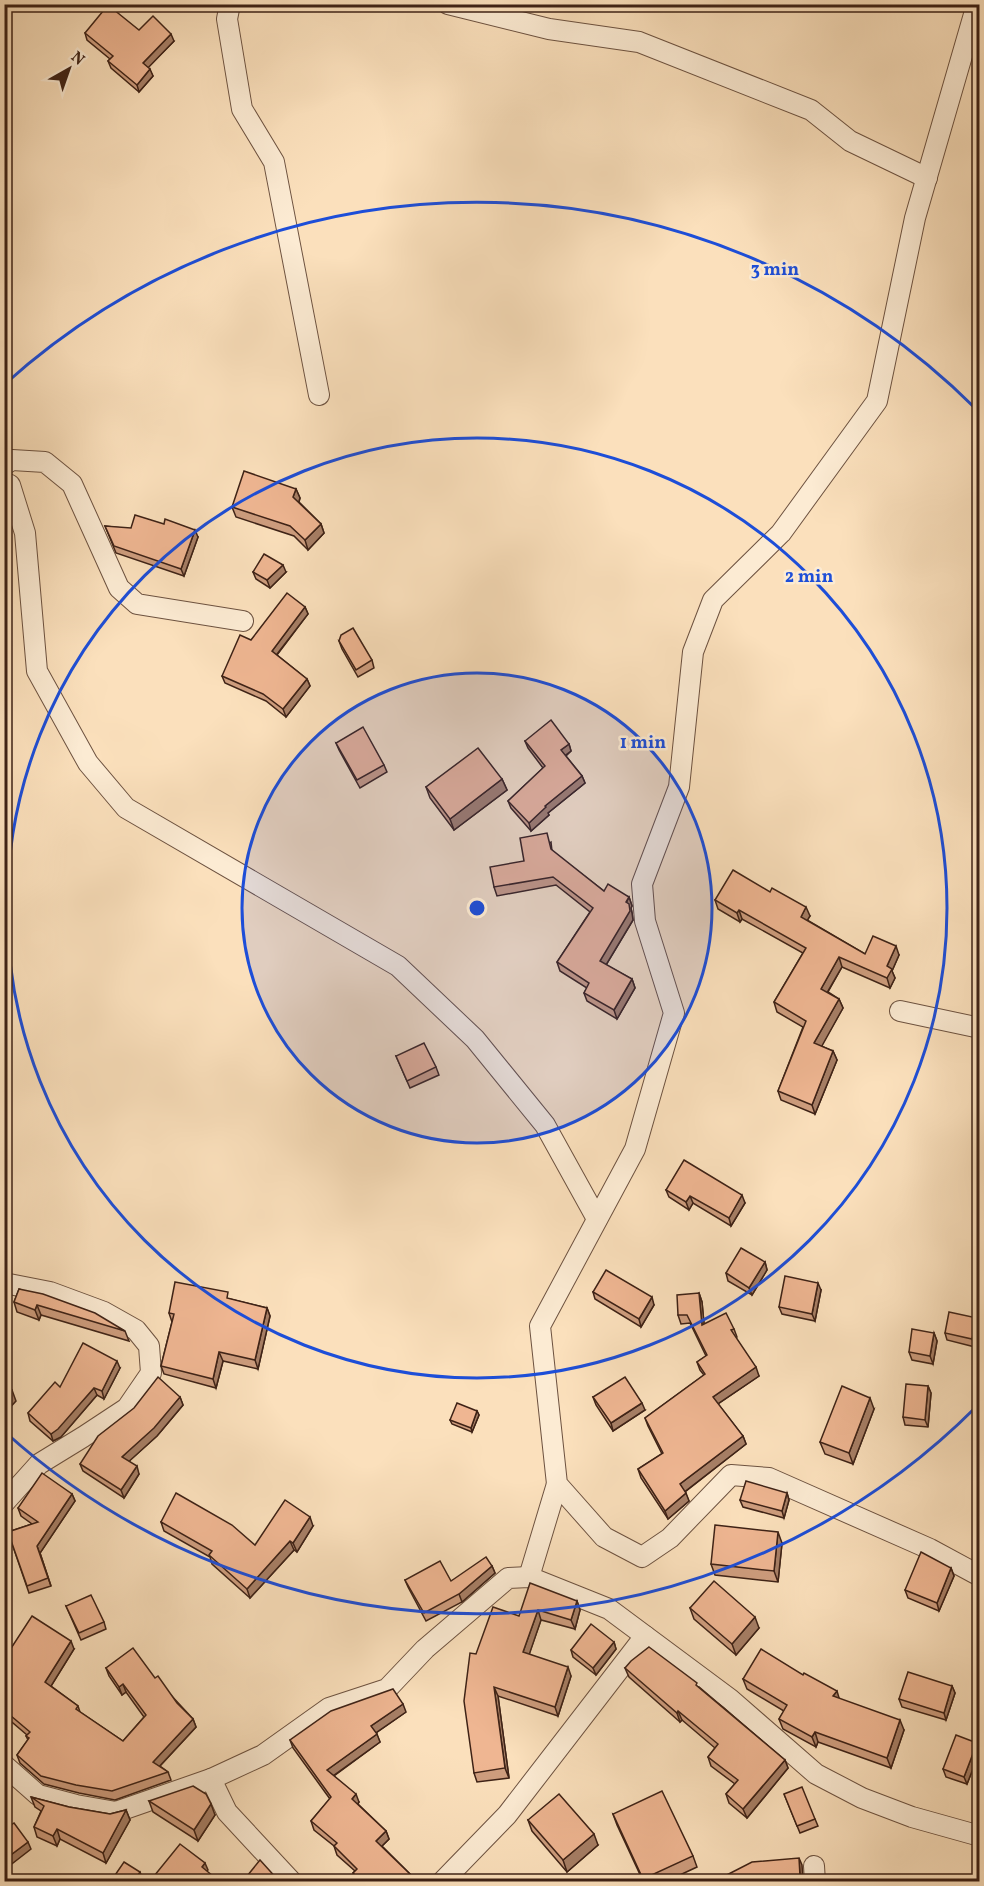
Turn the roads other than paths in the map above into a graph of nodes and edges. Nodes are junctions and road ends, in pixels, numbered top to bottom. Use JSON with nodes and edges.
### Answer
{"nodes":[{"id":1,"x":230,"y":4,"type":"edge"},
{"id":2,"x":448,"y":4,"type":"edge"},
{"id":3,"x":977,"y":4,"type":"edge"},
{"id":4,"x":927,"y":178,"type":"junction"},
{"id":5,"x":319,"y":394,"type":"dead end"},
{"id":6,"x":4,"y":465,"type":"edge"},
{"id":7,"x":4,"y":482,"type":"edge"},
{"id":8,"x":243,"y":621,"type":"dead end"},
{"id":9,"x":900,"y":1011,"type":"dead end"},
{"id":10,"x":980,"y":1028,"type":"edge"},
{"id":11,"x":597,"y":1219,"type":"junction"},
{"id":12,"x":4,"y":1283,"type":"edge"},
{"id":13,"x":557,"y":1484,"type":"junction"},
{"id":14,"x":4,"y":1503,"type":"edge"},
{"id":15,"x":980,"y":1576,"type":"edge"},
{"id":16,"x":529,"y":1577,"type":"junction"},
{"id":17,"x":645,"y":1636,"type":"junction"},
{"id":18,"x":7,"y":1770,"type":"edge"},
{"id":19,"x":211,"y":1779,"type":"junction"},
{"id":20,"x":980,"y":1836,"type":"edge"},
{"id":21,"x":292,"y":1881,"type":"edge"},
{"id":22,"x":442,"y":1881,"type":"edge"}],
"edges":[{"from":1,"to":5,"type":"street"},
{"from":2,"to":4,"type":"street"},
{"from":3,"to":4,"type":"street"},
{"from":4,"to":11,"type":"street"},
{"from":6,"to":8,"type":"street"},
{"from":7,"to":11,"type":"street"},
{"from":9,"to":10,"type":"street"},
{"from":11,"to":13,"type":"street"},
{"from":12,"to":14,"type":"street"},
{"from":13,"to":15,"type":"street"},
{"from":13,"to":16,"type":"street"},
{"from":16,"to":17,"type":"street"},
{"from":16,"to":19,"type":"street"},
{"from":17,"to":20,"type":"street"},
{"from":17,"to":22,"type":"street"},
{"from":18,"to":19,"type":"street"},
{"from":19,"to":21,"type":"street"}]}
